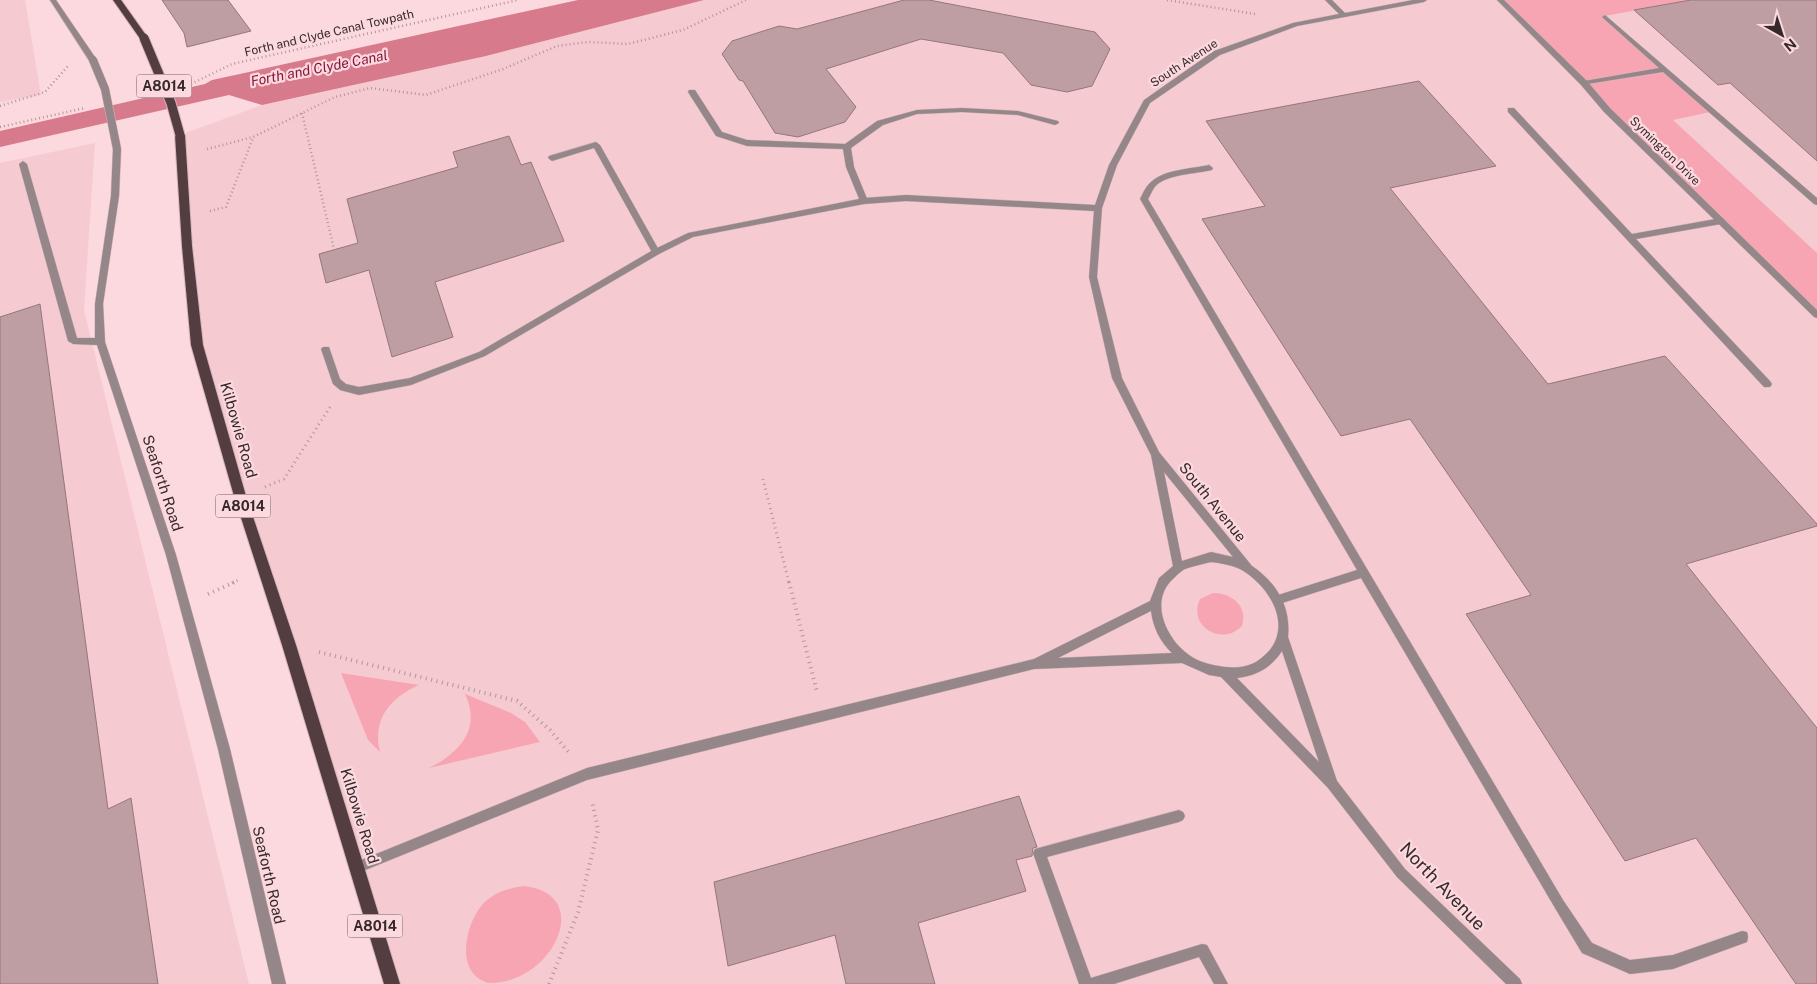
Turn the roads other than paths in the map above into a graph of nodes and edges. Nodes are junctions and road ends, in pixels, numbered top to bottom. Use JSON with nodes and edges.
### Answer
{"nodes":[{"id":1,"x":53,"y":0,"type":"edge"},
{"id":2,"x":117,"y":0,"type":"edge"},
{"id":3,"x":1328,"y":0,"type":"edge"},
{"id":4,"x":1424,"y":0,"type":"edge"},
{"id":5,"x":1500,"y":0,"type":"edge"},
{"id":6,"x":1344,"y":15,"type":"junction"},
{"id":7,"x":1605,"y":17,"type":"dead end"},
{"id":8,"x":1666,"y":69,"type":"junction"},
{"id":9,"x":1584,"y":83,"type":"junction"},
{"id":10,"x":692,"y":92,"type":"dead end"},
{"id":11,"x":1511,"y":110,"type":"dead end"},
{"id":12,"x":1055,"y":124,"type":"dead end"},
{"id":13,"x":847,"y":147,"type":"junction"},
{"id":14,"x":552,"y":158,"type":"dead end"},
{"id":15,"x":23,"y":164,"type":"dead end"},
{"id":16,"x":1210,"y":168,"type":"dead end"},
{"id":17,"x":864,"y":201,"type":"junction"},
{"id":18,"x":1817,"y":202,"type":"edge"},
{"id":19,"x":1098,"y":208,"type":"junction"},
{"id":20,"x":1721,"y":222,"type":"junction"},
{"id":21,"x":1630,"y":237,"type":"junction"},
{"id":22,"x":656,"y":252,"type":"junction"},
{"id":23,"x":1817,"y":315,"type":"edge"},
{"id":24,"x":100,"y":342,"type":"junction"},
{"id":25,"x":326,"y":349,"type":"dead end"},
{"id":26,"x":1768,"y":384,"type":"dead end"},
{"id":27,"x":1156,"y":455,"type":"junction"},
{"id":28,"x":1178,"y":566,"type":"junction"},
{"id":29,"x":1248,"y":568,"type":"junction"},
{"id":30,"x":1364,"y":572,"type":"junction"},
{"id":31,"x":1278,"y":599,"type":"junction"},
{"id":32,"x":1154,"y":604,"type":"junction"},
{"id":33,"x":1283,"y":639,"type":"junction"},
{"id":34,"x":1182,"y":658,"type":"junction"},
{"id":35,"x":1034,"y":664,"type":"junction"},
{"id":36,"x":1225,"y":674,"type":"junction"},
{"id":37,"x":1332,"y":784,"type":"junction"},
{"id":38,"x":1179,"y":816,"type":"dead end"},
{"id":39,"x":358,"y":867,"type":"junction"},
{"id":40,"x":1742,"y":937,"type":"dead end"},
{"id":41,"x":279,"y":984,"type":"edge"},
{"id":42,"x":392,"y":984,"type":"edge"},
{"id":43,"x":1086,"y":984,"type":"edge"},
{"id":44,"x":1093,"y":984,"type":"edge"},
{"id":45,"x":1221,"y":984,"type":"edge"},
{"id":46,"x":1515,"y":984,"type":"edge"}],
"edges":[{"from":1,"to":24,"type":"street","name":"Seaforth Road","bridge":true},
{"from":2,"to":39,"type":"main road","name":"Kilbowie Road","number":"A8014","bridge":true},
{"from":3,"to":6,"type":"street"},
{"from":4,"to":6,"type":"street","name":"South Avenue"},
{"from":5,"to":9,"type":"street","name":"Symington Drive"},
{"from":6,"to":19,"type":"street","name":"South Avenue"},
{"from":7,"to":8,"type":"street"},
{"from":8,"to":9,"type":"street"},
{"from":8,"to":18,"type":"street"},
{"from":9,"to":20,"type":"street","name":"Symington Drive"},
{"from":10,"to":13,"type":"street"},
{"from":11,"to":21,"type":"street"},
{"from":12,"to":13,"type":"street"},
{"from":13,"to":17,"type":"street"},
{"from":14,"to":22,"type":"street"},
{"from":15,"to":24,"type":"street"},
{"from":16,"to":30,"type":"street"},
{"from":17,"to":19,"type":"street"},
{"from":17,"to":22,"type":"street"},
{"from":19,"to":27,"type":"street","name":"South Avenue"},
{"from":20,"to":21,"type":"street"},
{"from":20,"to":23,"type":"street","name":"Symington Drive"},
{"from":21,"to":26,"type":"street"},
{"from":22,"to":25,"type":"street"},
{"from":24,"to":41,"type":"street","name":"Seaforth Road"},
{"from":27,"to":28,"type":"street","name":"South Avenue"},
{"from":27,"to":29,"type":"street","name":"South Avenue"},
{"from":28,"to":29,"type":"street"},
{"from":28,"to":32,"type":"street"},
{"from":29,"to":31,"type":"street"},
{"from":30,"to":31,"type":"street"},
{"from":30,"to":40,"type":"street"},
{"from":31,"to":33,"type":"street"},
{"from":32,"to":34,"type":"street"},
{"from":32,"to":35,"type":"street"},
{"from":33,"to":36,"type":"street"},
{"from":33,"to":37,"type":"street","name":"North Avenue"},
{"from":34,"to":35,"type":"street"},
{"from":34,"to":36,"type":"street"},
{"from":35,"to":39,"type":"street"},
{"from":36,"to":37,"type":"street","name":"North Avenue"},
{"from":37,"to":46,"type":"street","name":"North Avenue"},
{"from":38,"to":43,"type":"street"},
{"from":39,"to":42,"type":"main road","name":"Kilbowie Road","number":"A8014"},
{"from":44,"to":45,"type":"street"}]}
